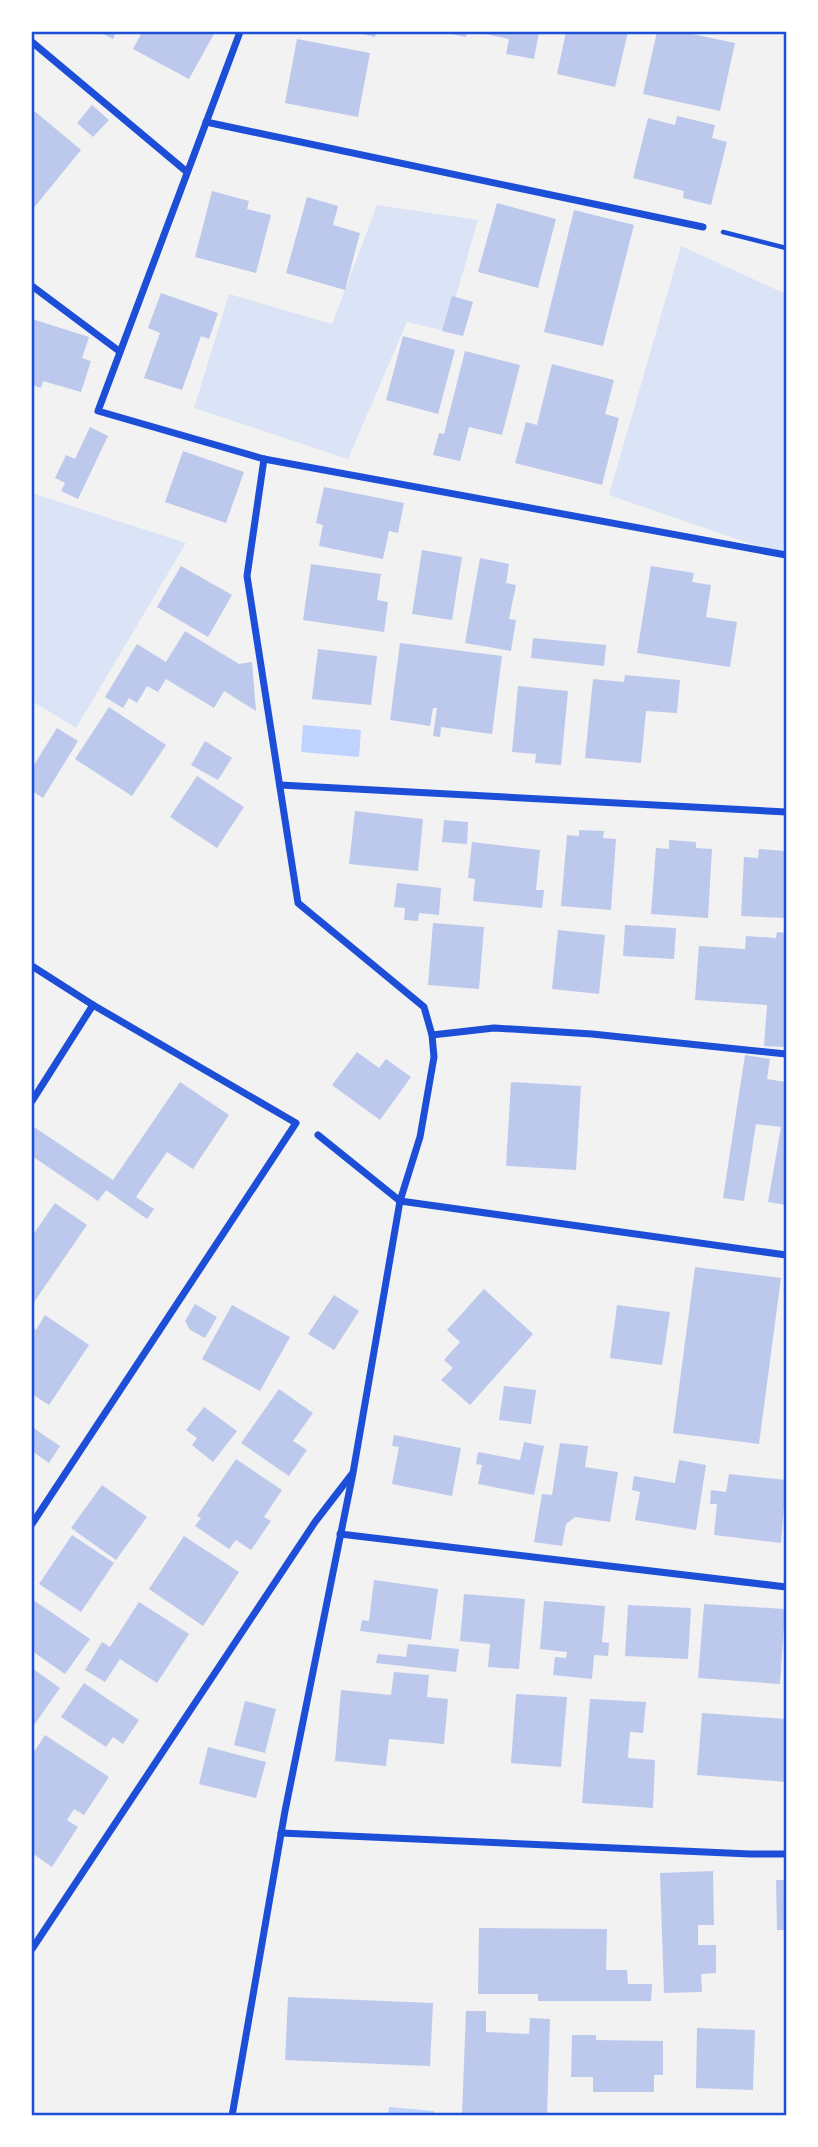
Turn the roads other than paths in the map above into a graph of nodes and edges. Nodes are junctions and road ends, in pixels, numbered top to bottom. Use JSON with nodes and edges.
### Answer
{"nodes":[{"id":1,"x":240,"y":32,"type":"edge"},
{"id":2,"x":32,"y":42,"type":"edge"},
{"id":3,"x":206,"y":122,"type":"junction"},
{"id":4,"x":187,"y":172,"type":"junction"},
{"id":5,"x":703,"y":227,"type":"road end"},
{"id":6,"x":32,"y":286,"type":"edge"},
{"id":7,"x":119,"y":351,"type":"junction"},
{"id":8,"x":264,"y":459,"type":"junction"},
{"id":9,"x":786,"y":555,"type":"edge"},
{"id":10,"x":280,"y":785,"type":"junction"},
{"id":11,"x":786,"y":812,"type":"edge"},
{"id":12,"x":32,"y":966,"type":"edge"},
{"id":13,"x":93,"y":1005,"type":"junction"},
{"id":14,"x":432,"y":1035,"type":"junction"},
{"id":15,"x":786,"y":1054,"type":"edge"},
{"id":16,"x":32,"y":1101,"type":"edge"},
{"id":17,"x":317,"y":1135,"type":"dead end"},
{"id":18,"x":400,"y":1201,"type":"junction"},
{"id":19,"x":786,"y":1255,"type":"edge"},
{"id":20,"x":354,"y":1473,"type":"junction"},
{"id":21,"x":32,"y":1524,"type":"edge"},
{"id":22,"x":340,"y":1534,"type":"junction"},
{"id":23,"x":786,"y":1587,"type":"edge"},
{"id":24,"x":281,"y":1833,"type":"junction"},
{"id":25,"x":786,"y":1854,"type":"edge"},
{"id":26,"x":32,"y":1949,"type":"edge"},
{"id":27,"x":232,"y":2116,"type":"edge"}],
"edges":[{"from":1,"to":3,"type":"street"},
{"from":2,"to":4,"type":"street"},
{"from":3,"to":4,"type":"street"},
{"from":3,"to":5,"type":"street"},
{"from":4,"to":7,"type":"street"},
{"from":6,"to":7,"type":"street"},
{"from":7,"to":8,"type":"street"},
{"from":8,"to":9,"type":"street"},
{"from":8,"to":10,"type":"street"},
{"from":10,"to":11,"type":"street"},
{"from":10,"to":14,"type":"street"},
{"from":12,"to":13,"type":"street"},
{"from":13,"to":16,"type":"street"},
{"from":13,"to":21,"type":"street"},
{"from":14,"to":15,"type":"street"},
{"from":14,"to":18,"type":"street"},
{"from":17,"to":18,"type":"street"},
{"from":18,"to":19,"type":"street"},
{"from":18,"to":20,"type":"street"},
{"from":20,"to":22,"type":"street"},
{"from":20,"to":26,"type":"street"},
{"from":22,"to":23,"type":"street"},
{"from":22,"to":24,"type":"street"},
{"from":24,"to":25,"type":"street"},
{"from":24,"to":27,"type":"street"}]}
